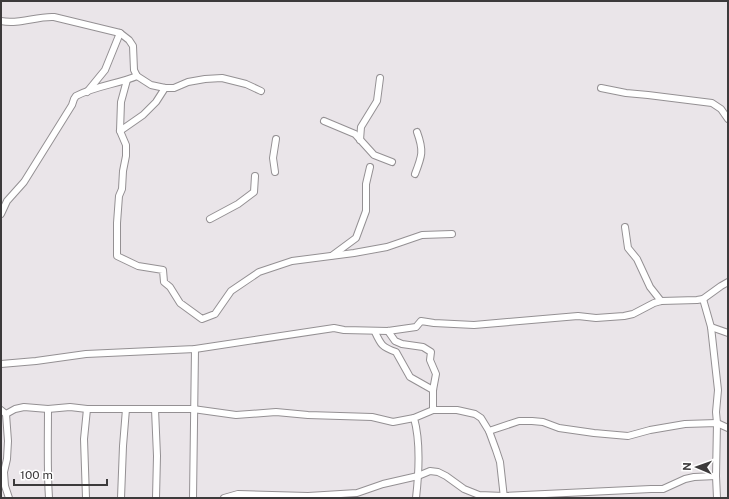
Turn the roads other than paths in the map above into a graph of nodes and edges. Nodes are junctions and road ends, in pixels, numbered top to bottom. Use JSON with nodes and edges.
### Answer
{"nodes":[{"id":1,"x":1,"y":21,"type":"edge"},
{"id":2,"x":120,"y":33,"type":"junction"},
{"id":3,"x":137,"y":76,"type":"junction"},
{"id":4,"x":380,"y":78,"type":"dead end"},
{"id":5,"x":127,"y":80,"type":"junction"},
{"id":6,"x":165,"y":88,"type":"junction"},
{"id":7,"x":601,"y":88,"type":"dead end"},
{"id":8,"x":261,"y":91,"type":"dead end"},
{"id":9,"x":85,"y":93,"type":"junction"},
{"id":10,"x":728,"y":119,"type":"edge"},
{"id":11,"x":324,"y":121,"type":"dead end"},
{"id":12,"x":120,"y":131,"type":"junction"},
{"id":13,"x":417,"y":132,"type":"dead end"},
{"id":14,"x":276,"y":138,"type":"dead end"},
{"id":15,"x":360,"y":140,"type":"junction"},
{"id":16,"x":392,"y":162,"type":"dead end"},
{"id":17,"x":370,"y":167,"type":"dead end"},
{"id":18,"x":275,"y":172,"type":"dead end"},
{"id":19,"x":415,"y":174,"type":"dead end"},
{"id":20,"x":255,"y":176,"type":"dead end"},
{"id":21,"x":1,"y":214,"type":"edge"},
{"id":22,"x":210,"y":219,"type":"dead end"},
{"id":23,"x":625,"y":227,"type":"dead end"},
{"id":24,"x":452,"y":234,"type":"dead end"},
{"id":25,"x":332,"y":255,"type":"junction"},
{"id":26,"x":728,"y":282,"type":"edge"},
{"id":27,"x":703,"y":299,"type":"junction"},
{"id":28,"x":661,"y":302,"type":"junction"},
{"id":29,"x":711,"y":327,"type":"junction"},
{"id":30,"x":388,"y":331,"type":"junction"},
{"id":31,"x":375,"y":332,"type":"junction"},
{"id":32,"x":728,"y":333,"type":"edge"},
{"id":33,"x":195,"y":350,"type":"junction"},
{"id":34,"x":1,"y":364,"type":"edge"},
{"id":35,"x":433,"y":390,"type":"junction"},
{"id":36,"x":48,"y":409,"type":"junction"},
{"id":37,"x":87,"y":409,"type":"junction"},
{"id":38,"x":126,"y":409,"type":"junction"},
{"id":39,"x":155,"y":409,"type":"junction"},
{"id":40,"x":193,"y":410,"type":"junction"},
{"id":41,"x":433,"y":410,"type":"junction"},
{"id":42,"x":3,"y":412,"type":"edge"},
{"id":43,"x":414,"y":418,"type":"junction"},
{"id":44,"x":717,"y":423,"type":"junction"},
{"id":45,"x":728,"y":429,"type":"edge"},
{"id":46,"x":489,"y":431,"type":"junction"},
{"id":47,"x":717,"y":436,"type":"junction"},
{"id":48,"x":418,"y":476,"type":"junction"},
{"id":49,"x":716,"y":476,"type":"junction"},
{"id":50,"x":584,"y":495,"type":"edge"},
{"id":51,"x":504,"y":497,"type":"edge"},
{"id":52,"x":9,"y":498,"type":"edge"},
{"id":53,"x":50,"y":498,"type":"edge"},
{"id":54,"x":86,"y":498,"type":"edge"},
{"id":55,"x":121,"y":498,"type":"edge"},
{"id":56,"x":156,"y":498,"type":"edge"},
{"id":57,"x":193,"y":498,"type":"edge"},
{"id":58,"x":224,"y":498,"type":"edge"},
{"id":59,"x":416,"y":498,"type":"edge"},
{"id":60,"x":717,"y":498,"type":"edge"}],
"edges":[{"from":1,"to":2,"type":"street"},
{"from":2,"to":3,"type":"street"},
{"from":2,"to":9,"type":"street"},
{"from":3,"to":5,"type":"street"},
{"from":3,"to":6,"type":"street"},
{"from":4,"to":15,"type":"street"},
{"from":5,"to":9,"type":"street"},
{"from":5,"to":12,"type":"street"},
{"from":6,"to":8,"type":"street"},
{"from":6,"to":12,"type":"street"},
{"from":7,"to":10,"type":"street"},
{"from":9,"to":21,"type":"street"},
{"from":11,"to":15,"type":"street"},
{"from":12,"to":25,"type":"street"},
{"from":13,"to":19,"type":"street"},
{"from":14,"to":18,"type":"street"},
{"from":15,"to":16,"type":"street"},
{"from":17,"to":25,"type":"street"},
{"from":20,"to":22,"type":"street"},
{"from":23,"to":28,"type":"street"},
{"from":24,"to":25,"type":"street"},
{"from":26,"to":27,"type":"street"},
{"from":27,"to":28,"type":"street"},
{"from":27,"to":29,"type":"street"},
{"from":28,"to":30,"type":"street"},
{"from":29,"to":32,"type":"street"},
{"from":29,"to":44,"type":"street"},
{"from":30,"to":31,"type":"street"},
{"from":30,"to":35,"type":"street"},
{"from":31,"to":33,"type":"street"},
{"from":31,"to":35,"type":"street"},
{"from":33,"to":34,"type":"street"},
{"from":33,"to":40,"type":"street"},
{"from":35,"to":41,"type":"street"},
{"from":36,"to":37,"type":"street"},
{"from":36,"to":42,"type":"street"},
{"from":36,"to":53,"type":"street"},
{"from":37,"to":38,"type":"street"},
{"from":37,"to":54,"type":"street"},
{"from":38,"to":39,"type":"street"},
{"from":38,"to":55,"type":"street"},
{"from":39,"to":40,"type":"street"},
{"from":39,"to":56,"type":"street"},
{"from":40,"to":43,"type":"street"},
{"from":40,"to":57,"type":"street"},
{"from":41,"to":43,"type":"street"},
{"from":41,"to":46,"type":"street"},
{"from":42,"to":52,"type":"street"},
{"from":43,"to":48,"type":"street"},
{"from":44,"to":45,"type":"street"},
{"from":44,"to":46,"type":"street"},
{"from":44,"to":47,"type":"street"},
{"from":45,"to":47,"type":"street"},
{"from":46,"to":51,"type":"street"},
{"from":47,"to":49,"type":"street"},
{"from":48,"to":51,"type":"street"},
{"from":48,"to":58,"type":"street"},
{"from":48,"to":59,"type":"street"},
{"from":49,"to":50,"type":"street"},
{"from":49,"to":60,"type":"street"},
{"from":50,"to":51,"type":"street"}]}
